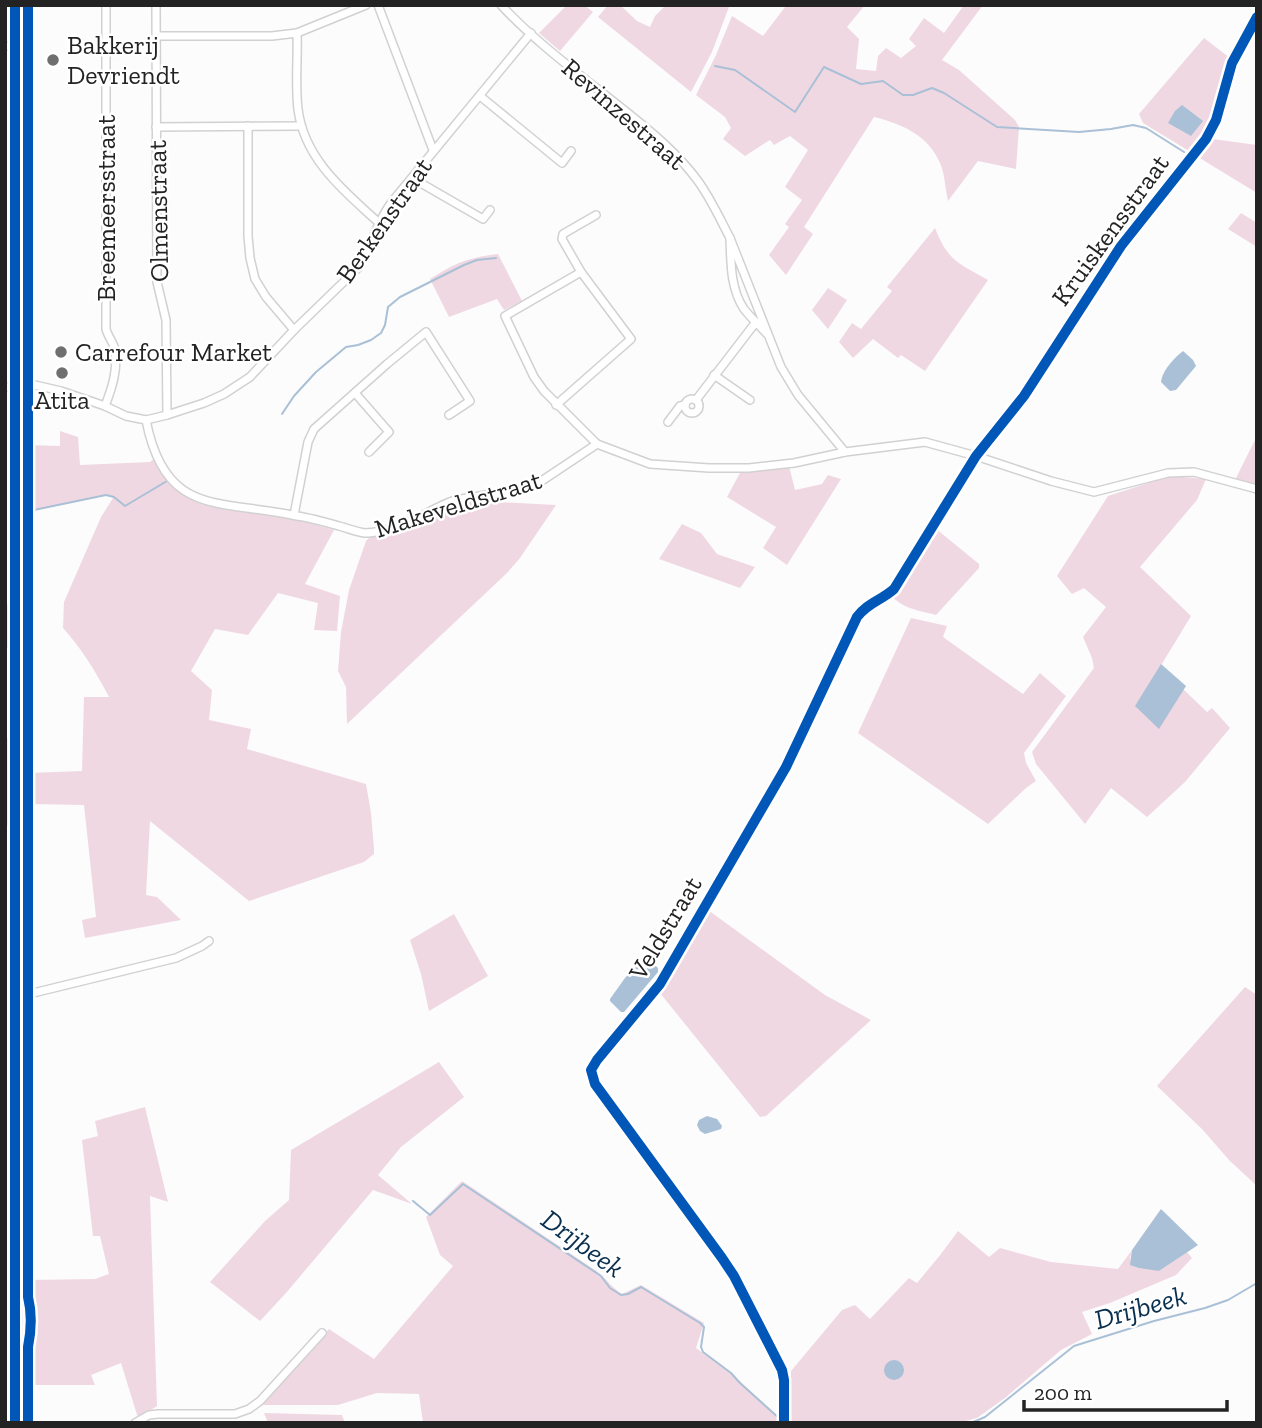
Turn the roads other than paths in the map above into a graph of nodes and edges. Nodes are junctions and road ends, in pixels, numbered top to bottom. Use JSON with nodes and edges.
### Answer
{"nodes":[{"id":1,"x":22,"y":5,"type":"edge"},
{"id":2,"x":106,"y":5,"type":"edge"},
{"id":3,"x":156,"y":5,"type":"edge"},
{"id":4,"x":366,"y":5,"type":"edge"},
{"id":5,"x":378,"y":5,"type":"edge"},
{"id":6,"x":501,"y":5,"type":"edge"},
{"id":7,"x":1257,"y":18,"type":"edge"},
{"id":8,"x":297,"y":33,"type":"junction"},
{"id":9,"x":531,"y":33,"type":"junction"},
{"id":10,"x":156,"y":36,"type":"junction"},
{"id":11,"x":5,"y":46,"type":"edge"},
{"id":12,"x":22,"y":46,"type":"junction"},
{"id":13,"x":480,"y":96,"type":"junction"},
{"id":14,"x":301,"y":126,"type":"junction"},
{"id":15,"x":156,"y":127,"type":"junction"},
{"id":16,"x":248,"y":127,"type":"junction"},
{"id":17,"x":433,"y":150,"type":"junction"},
{"id":18,"x":572,"y":151,"type":"dead end"},
{"id":19,"x":412,"y":178,"type":"junction"},
{"id":20,"x":490,"y":210,"type":"dead end"},
{"id":21,"x":596,"y":215,"type":"dead end"},
{"id":22,"x":378,"y":222,"type":"junction"},
{"id":23,"x":730,"y":238,"type":"junction"},
{"id":24,"x":581,"y":272,"type":"junction"},
{"id":25,"x":756,"y":322,"type":"junction"},
{"id":26,"x":294,"y":330,"type":"junction"},
{"id":27,"x":767,"y":334,"type":"junction"},
{"id":28,"x":714,"y":375,"type":"junction"},
{"id":29,"x":5,"y":387,"type":"edge"},
{"id":30,"x":21,"y":388,"type":"junction"},
{"id":31,"x":355,"y":393,"type":"junction"},
{"id":32,"x":750,"y":400,"type":"dead end"},
{"id":33,"x":556,"y":405,"type":"junction"},
{"id":34,"x":105,"y":406,"type":"junction"},
{"id":35,"x":167,"y":415,"type":"junction"},
{"id":36,"x":449,"y":415,"type":"dead end"},
{"id":37,"x":146,"y":420,"type":"junction"},
{"id":38,"x":668,"y":422,"type":"dead end"},
{"id":39,"x":597,"y":444,"type":"junction"},
{"id":40,"x":369,"y":452,"type":"dead end"},
{"id":41,"x":845,"y":452,"type":"junction"},
{"id":42,"x":976,"y":456,"type":"junction"},
{"id":43,"x":1257,"y":489,"type":"edge"},
{"id":44,"x":294,"y":515,"type":"junction"},
{"id":45,"x":209,"y":941,"type":"dead end"},
{"id":46,"x":22,"y":996,"type":"junction"},
{"id":47,"x":321,"y":1333,"type":"dead end"},
{"id":48,"x":21,"y":1423,"type":"edge"},
{"id":49,"x":135,"y":1423,"type":"edge"},
{"id":50,"x":784,"y":1423,"type":"edge"}],
"edges":[{"from":1,"to":12,"type":"main road"},
{"from":2,"to":34,"type":"street","name":"Breemeersstraat"},
{"from":3,"to":10,"type":"street","name":"Olmenstraat"},
{"from":4,"to":8,"type":"street"},
{"from":5,"to":17,"type":"street"},
{"from":6,"to":9,"type":"street","name":"Revinzestraat"},
{"from":7,"to":42,"type":"street","name":"Kruiskensstraat"},
{"from":8,"to":10,"type":"street"},
{"from":8,"to":14,"type":"street"},
{"from":9,"to":13,"type":"street","name":"Berkenstraat"},
{"from":9,"to":23,"type":"street","name":"Revinzestraat"},
{"from":10,"to":15,"type":"street","name":"Olmenstraat"},
{"from":11,"to":12,"type":"street"},
{"from":12,"to":30,"type":"main road"},
{"from":13,"to":17,"type":"street","name":"Berkenstraat"},
{"from":13,"to":18,"type":"street"},
{"from":14,"to":16,"type":"street"},
{"from":14,"to":22,"type":"street"},
{"from":15,"to":16,"type":"street"},
{"from":15,"to":35,"type":"street","name":"Olmenstraat"},
{"from":16,"to":26,"type":"street"},
{"from":17,"to":19,"type":"street","name":"Berkenstraat"},
{"from":19,"to":20,"type":"street"},
{"from":19,"to":22,"type":"street","name":"Berkenstraat"},
{"from":21,"to":24,"type":"street"},
{"from":22,"to":26,"type":"street","name":"Berkenstraat"},
{"from":23,"to":25,"type":"street","name":"Revinzestraat"},
{"from":23,"to":27,"type":"street","name":"Revinzestraat"},
{"from":24,"to":33,"type":"street"},
{"from":24,"to":33,"type":"street"},
{"from":25,"to":27,"type":"street","name":"Revinzestraat"},
{"from":25,"to":28,"type":"street"},
{"from":26,"to":35,"type":"street","name":"Berkenstraat"},
{"from":27,"to":41,"type":"street","name":"Revinzestraat"},
{"from":28,"to":32,"type":"street"},
{"from":28,"to":38,"type":"street"},
{"from":29,"to":30,"type":"street"},
{"from":30,"to":34,"type":"street"},
{"from":30,"to":46,"type":"main road"},
{"from":31,"to":36,"type":"street"},
{"from":31,"to":40,"type":"street"},
{"from":31,"to":44,"type":"street"},
{"from":33,"to":39,"type":"street"},
{"from":34,"to":37,"type":"street"},
{"from":35,"to":37,"type":"street","name":"Berkenstraat"},
{"from":37,"to":44,"type":"street","name":"Makeveldstraat"},
{"from":39,"to":41,"type":"street"},
{"from":39,"to":44,"type":"street","name":"Makeveldstraat"},
{"from":41,"to":42,"type":"street"},
{"from":42,"to":43,"type":"street"},
{"from":42,"to":50,"type":"street","name":"Veldstraat"},
{"from":45,"to":46,"type":"street"},
{"from":46,"to":48,"type":"main road"},
{"from":47,"to":49,"type":"street"}]}
